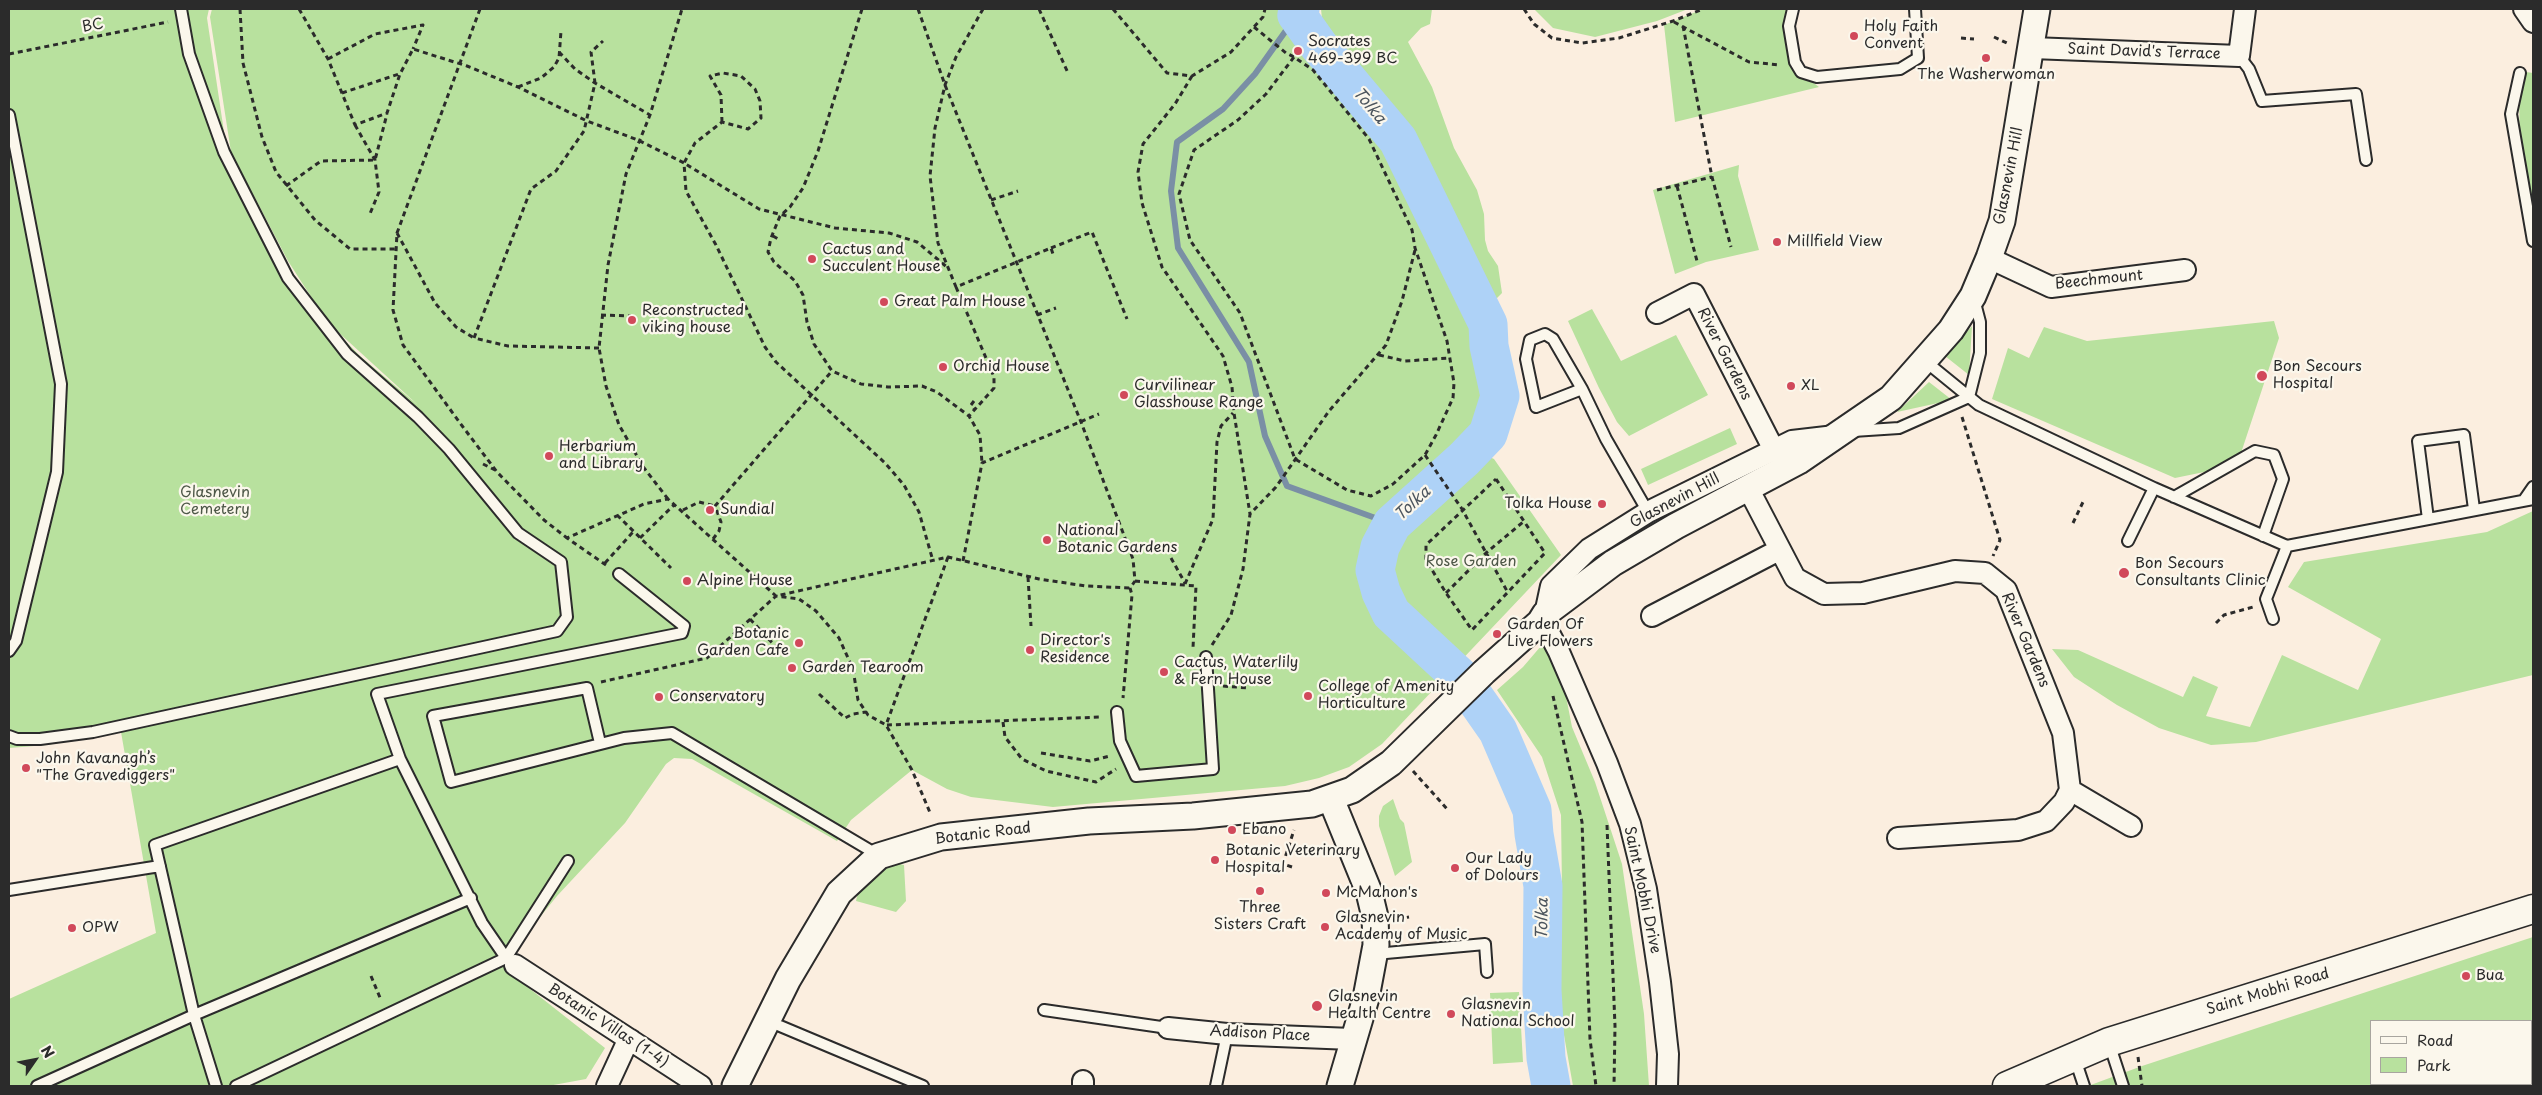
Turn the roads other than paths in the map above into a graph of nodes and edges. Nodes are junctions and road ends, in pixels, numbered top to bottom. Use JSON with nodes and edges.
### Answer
{"nodes":[{"id":1,"x":181,"y":9,"type":"edge"},
{"id":2,"x":1794,"y":9,"type":"edge"},
{"id":3,"x":1915,"y":9,"type":"edge"},
{"id":4,"x":2037,"y":9,"type":"edge"},
{"id":5,"x":2245,"y":9,"type":"edge"},
{"id":6,"x":2524,"y":9,"type":"edge"},
{"id":7,"x":2533,"y":22,"type":"edge"},
{"id":8,"x":2021,"y":46,"type":"junction"},
{"id":9,"x":2239,"y":56,"type":"junction"},
{"id":10,"x":2520,"y":73,"type":"dead end"},
{"id":11,"x":9,"y":115,"type":"edge"},
{"id":12,"x":2366,"y":160,"type":"dead end"},
{"id":13,"x":2533,"y":241,"type":"edge"},
{"id":14,"x":1989,"y":258,"type":"junction"},
{"id":15,"x":2185,"y":270,"type":"dead end"},
{"id":16,"x":1973,"y":296,"type":"junction"},
{"id":17,"x":1657,"y":314,"type":"dead end"},
{"id":18,"x":1925,"y":361,"type":"junction"},
{"id":19,"x":1582,"y":389,"type":"junction"},
{"id":20,"x":1968,"y":398,"type":"junction"},
{"id":21,"x":1843,"y":433,"type":"junction"},
{"id":22,"x":1774,"y":450,"type":"junction"},
{"id":23,"x":2533,"y":486,"type":"edge"},
{"id":24,"x":1748,"y":488,"type":"junction"},
{"id":25,"x":2154,"y":488,"type":"junction"},
{"id":26,"x":2174,"y":497,"type":"junction"},
{"id":27,"x":2529,"y":500,"type":"edge"},
{"id":28,"x":2474,"y":509,"type":"junction"},
{"id":29,"x":1648,"y":512,"type":"junction"},
{"id":30,"x":2428,"y":519,"type":"junction"},
{"id":31,"x":2263,"y":536,"type":"junction"},
{"id":32,"x":2128,"y":541,"type":"dead end"},
{"id":33,"x":2287,"y":546,"type":"junction"},
{"id":34,"x":1779,"y":550,"type":"junction"},
{"id":35,"x":619,"y":574,"type":"road end"},
{"id":36,"x":1652,"y":616,"type":"dead end"},
{"id":37,"x":1543,"y":618,"type":"junction"},
{"id":38,"x":2273,"y":619,"type":"dead end"},
{"id":39,"x":9,"y":651,"type":"edge"},
{"id":40,"x":1206,"y":657,"type":"road end"},
{"id":41,"x":1117,"y":712,"type":"road end"},
{"id":42,"x":9,"y":736,"type":"edge"},
{"id":43,"x":600,"y":743,"type":"junction"},
{"id":44,"x":400,"y":759,"type":"junction"},
{"id":45,"x":2070,"y":790,"type":"junction"},
{"id":46,"x":1331,"y":799,"type":"junction"},
{"id":47,"x":2131,"y":826,"type":"dead end"},
{"id":48,"x":1898,"y":838,"type":"dead end"},
{"id":49,"x":879,"y":856,"type":"junction"},
{"id":50,"x":568,"y":861,"type":"dead end"},
{"id":51,"x":160,"y":866,"type":"junction"},
{"id":52,"x":9,"y":890,"type":"edge"},
{"id":53,"x":470,"y":898,"type":"junction"},
{"id":54,"x":2533,"y":909,"type":"edge"},
{"id":55,"x":1375,"y":954,"type":"junction"},
{"id":56,"x":511,"y":962,"type":"junction"},
{"id":57,"x":1487,"y":972,"type":"dead end"},
{"id":58,"x":1044,"y":1010,"type":"dead end"},
{"id":59,"x":194,"y":1015,"type":"junction"},
{"id":60,"x":780,"y":1026,"type":"dead end"},
{"id":61,"x":1168,"y":1028,"type":"joint"},
{"id":62,"x":1227,"y":1034,"type":"junction"},
{"id":63,"x":1352,"y":1039,"type":"junction"},
{"id":64,"x":631,"y":1040,"type":"junction"},
{"id":65,"x":2109,"y":1042,"type":"junction"},
{"id":66,"x":2074,"y":1057,"type":"junction"},
{"id":67,"x":37,"y":1086,"type":"edge"},
{"id":68,"x":216,"y":1086,"type":"edge"},
{"id":69,"x":236,"y":1086,"type":"edge"},
{"id":70,"x":607,"y":1086,"type":"edge"},
{"id":71,"x":701,"y":1086,"type":"edge"},
{"id":72,"x":735,"y":1086,"type":"edge"},
{"id":73,"x":923,"y":1086,"type":"edge"},
{"id":74,"x":1216,"y":1086,"type":"edge"},
{"id":75,"x":1340,"y":1086,"type":"edge"},
{"id":76,"x":1667,"y":1086,"type":"edge"},
{"id":77,"x":2007,"y":1086,"type":"edge"},
{"id":78,"x":2084,"y":1086,"type":"edge"},
{"id":79,"x":2123,"y":1086,"type":"edge"}],
"edges":[{"from":1,"to":42,"type":"lane"},
{"from":2,"to":3,"type":"lane"},
{"from":4,"to":8,"type":"street","name":"Glasnevin Hill"},
{"from":5,"to":9,"type":"street","name":"Saint David's Terrace"},
{"from":6,"to":7,"type":"street"},
{"from":8,"to":9,"type":"street","name":"Saint David's Terrace"},
{"from":8,"to":14,"type":"street","name":"Glasnevin Hill"},
{"from":9,"to":12,"type":"lane"},
{"from":10,"to":13,"type":"lane"},
{"from":11,"to":39,"type":"lane"},
{"from":14,"to":15,"type":"street","name":"Beechmount"},
{"from":14,"to":16,"type":"street","name":"Glasnevin Hill"},
{"from":16,"to":18,"type":"street","name":"Glasnevin Hill"},
{"from":16,"to":20,"type":"lane"},
{"from":17,"to":22,"type":"street","name":"River Gardens"},
{"from":18,"to":20,"type":"lane"},
{"from":18,"to":21,"type":"street","name":"Glasnevin Hill"},
{"from":19,"to":19,"type":"lane"},
{"from":19,"to":29,"type":"lane"},
{"from":20,"to":21,"type":"lane"},
{"from":20,"to":25,"type":"lane"},
{"from":21,"to":22,"type":"street","name":"Glasnevin Hill"},
{"from":21,"to":24,"type":"street","name":"Glasnevin Hill"},
{"from":22,"to":29,"type":"street","name":"Glasnevin Hill"},
{"from":23,"to":27,"type":"lane"},
{"from":24,"to":34,"type":"street"},
{"from":24,"to":37,"type":"street","name":"Glasnevin Hill"},
{"from":25,"to":26,"type":"lane"},
{"from":25,"to":32,"type":"lane"},
{"from":26,"to":31,"type":"lane"},
{"from":26,"to":31,"type":"lane"},
{"from":27,"to":28,"type":"lane"},
{"from":28,"to":30,"type":"lane"},
{"from":28,"to":30,"type":"lane"},
{"from":29,"to":37,"type":"street","name":"Glasnevin Hill"},
{"from":30,"to":33,"type":"lane"},
{"from":31,"to":33,"type":"lane"},
{"from":33,"to":38,"type":"lane"},
{"from":34,"to":36,"type":"street"},
{"from":34,"to":45,"type":"street","name":"River Gardens"},
{"from":35,"to":44,"type":"lane"},
{"from":37,"to":46,"type":"street","name":"Glasnevin Hill"},
{"from":37,"to":76,"type":"street","name":"Saint Mobhi Drive"},
{"from":40,"to":41,"type":"lane"},
{"from":43,"to":43,"type":"lane"},
{"from":43,"to":49,"type":"lane"},
{"from":44,"to":51,"type":"lane"},
{"from":44,"to":53,"type":"lane"},
{"from":45,"to":47,"type":"street"},
{"from":45,"to":48,"type":"street"},
{"from":46,"to":49,"type":"street","name":"Botanic Road"},
{"from":46,"to":55,"type":"street"},
{"from":49,"to":72,"type":"street","name":"Botanic Road"},
{"from":50,"to":56,"type":"lane"},
{"from":51,"to":52,"type":"lane"},
{"from":51,"to":59,"type":"lane"},
{"from":53,"to":56,"type":"lane"},
{"from":53,"to":59,"type":"lane"},
{"from":54,"to":65,"type":"main road","name":"Saint Mobhi Road"},
{"from":55,"to":57,"type":"lane"},
{"from":55,"to":63,"type":"street"},
{"from":56,"to":64,"type":"street","name":"Botanic Villas (1-4)"},
{"from":56,"to":69,"type":"lane"},
{"from":58,"to":61,"type":"lane"},
{"from":59,"to":67,"type":"lane"},
{"from":59,"to":68,"type":"lane"},
{"from":60,"to":73,"type":"lane"},
{"from":61,"to":62,"type":"street","name":"Addison Place"},
{"from":62,"to":63,"type":"street","name":"Addison Place"},
{"from":62,"to":74,"type":"lane"},
{"from":63,"to":75,"type":"street"},
{"from":64,"to":70,"type":"street"},
{"from":64,"to":71,"type":"street","name":"Botanic Villas (1-4)"},
{"from":65,"to":66,"type":"main road","name":"Saint Mobhi Road"},
{"from":65,"to":79,"type":"lane"},
{"from":66,"to":77,"type":"main road","name":"Saint Mobhi Road"},
{"from":66,"to":78,"type":"lane"}]}
